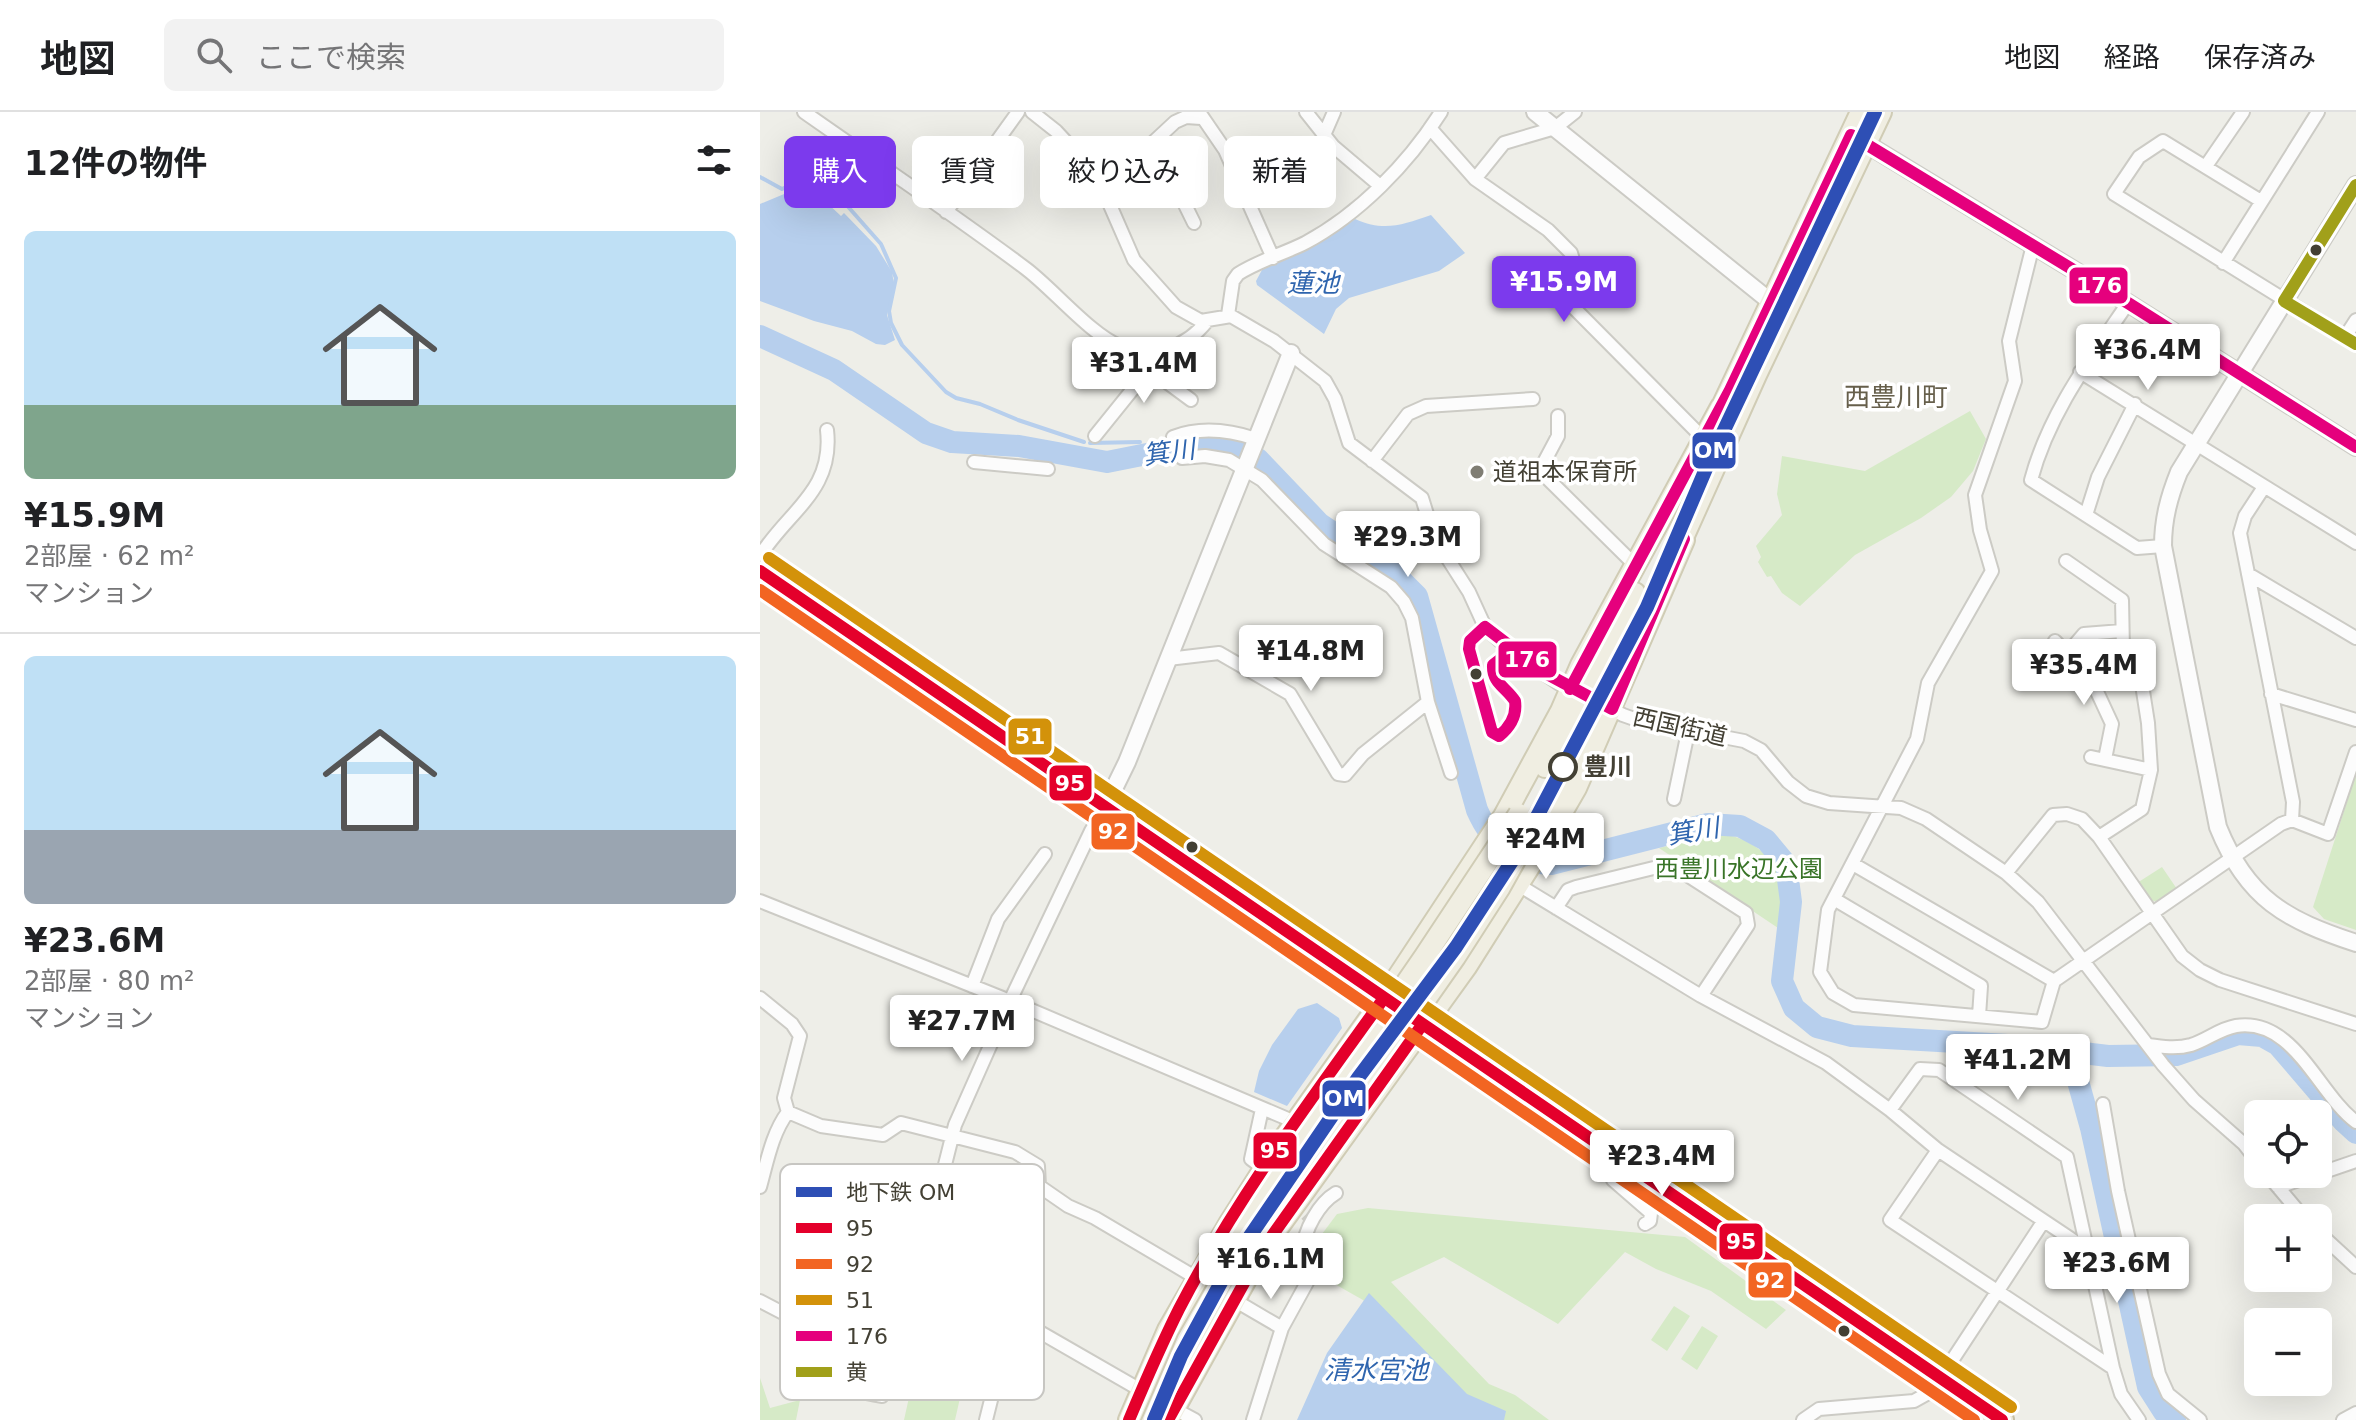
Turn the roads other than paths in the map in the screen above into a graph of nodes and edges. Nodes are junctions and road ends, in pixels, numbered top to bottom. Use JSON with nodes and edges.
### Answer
{"nodes":[{"id":1,"x":804,"y":112,"type":"edge"},
{"id":2,"x":1018,"y":112,"type":"edge"},
{"id":3,"x":1032,"y":112,"type":"edge"},
{"id":4,"x":1306,"y":112,"type":"edge"},
{"id":5,"x":1334,"y":112,"type":"edge"},
{"id":6,"x":1441,"y":112,"type":"edge"},
{"id":7,"x":1535,"y":112,"type":"edge"},
{"id":8,"x":1575,"y":112,"type":"edge"},
{"id":9,"x":1861,"y":112,"type":"edge"},
{"id":10,"x":1881,"y":112,"type":"edge"},
{"id":11,"x":2243,"y":112,"type":"edge"},
{"id":12,"x":2318,"y":112,"type":"edge"},
{"id":13,"x":1204,"y":116,"type":"edge"},
{"id":14,"x":1430,"y":128,"type":"junction"},
{"id":15,"x":1555,"y":128,"type":"junction"},
{"id":16,"x":1324,"y":135,"type":"junction"},
{"id":17,"x":1061,"y":136,"type":"edge"},
{"id":18,"x":1160,"y":136,"type":"edge"},
{"id":19,"x":1858,"y":139,"type":"junction"},
{"id":20,"x":2206,"y":166,"type":"junction"},
{"id":21,"x":1475,"y":179,"type":"junction"},
{"id":22,"x":1379,"y":185,"type":"junction"},
{"id":23,"x":2356,"y":185,"type":"edge"},
{"id":24,"x":2261,"y":201,"type":"junction"},
{"id":25,"x":1111,"y":208,"type":"edge"},
{"id":26,"x":1187,"y":208,"type":"edge"},
{"id":27,"x":946,"y":212,"type":"junction"},
{"id":28,"x":1194,"y":223,"type":"dead end"},
{"id":29,"x":2033,"y":245,"type":"junction"},
{"id":30,"x":1273,"y":258,"type":"junction"},
{"id":31,"x":2223,"y":263,"type":"junction"},
{"id":32,"x":2284,"y":301,"type":"junction"},
{"id":33,"x":1771,"y":302,"type":"junction"},
{"id":34,"x":2128,"y":303,"type":"junction"},
{"id":35,"x":1228,"y":315,"type":"junction"},
{"id":36,"x":2356,"y":320,"type":"edge"},
{"id":37,"x":1207,"y":321,"type":"junction"},
{"id":38,"x":2350,"y":341,"type":"edge"},
{"id":39,"x":1156,"y":351,"type":"junction"},
{"id":40,"x":1291,"y":353,"type":"junction"},
{"id":41,"x":1149,"y":369,"type":"junction"},
{"id":42,"x":2080,"y":372,"type":"junction"},
{"id":43,"x":2241,"y":374,"type":"junction"},
{"id":44,"x":1533,"y":399,"type":"dead end"},
{"id":45,"x":1191,"y":400,"type":"dead end"},
{"id":46,"x":2135,"y":404,"type":"junction"},
{"id":47,"x":1721,"y":407,"type":"junction"},
{"id":48,"x":1558,"y":416,"type":"dead end"},
{"id":49,"x":827,"y":430,"type":"dead end"},
{"id":50,"x":1095,"y":436,"type":"dead end"},
{"id":51,"x":1173,"y":437,"type":"dead end"},
{"id":52,"x":1704,"y":439,"type":"junction"},
{"id":53,"x":1254,"y":442,"type":"junction"},
{"id":54,"x":2196,"y":443,"type":"junction"},
{"id":55,"x":2356,"y":447,"type":"edge"},
{"id":56,"x":1182,"y":458,"type":"dead end"},
{"id":57,"x":1372,"y":461,"type":"junction"},
{"id":58,"x":974,"y":462,"type":"dead end"},
{"id":59,"x":1245,"y":467,"type":"junction"},
{"id":60,"x":1048,"y":469,"type":"dead end"},
{"id":61,"x":2264,"y":487,"type":"junction"},
{"id":62,"x":2086,"y":515,"type":"junction"},
{"id":63,"x":2356,"y":543,"type":"edge"},
{"id":64,"x":2163,"y":546,"type":"junction"},
{"id":65,"x":760,"y":556,"type":"edge"},
{"id":66,"x":2066,"y":561,"type":"dead end"},
{"id":67,"x":1636,"y":566,"type":"junction"},
{"id":68,"x":760,"y":571,"type":"edge"},
{"id":69,"x":2248,"y":574,"type":"junction"},
{"id":70,"x":2122,"y":631,"type":"junction"},
{"id":71,"x":2356,"y":638,"type":"edge"},
{"id":72,"x":2055,"y":641,"type":"dead end"},
{"id":73,"x":2067,"y":654,"type":"junction"},
{"id":74,"x":1168,"y":659,"type":"junction"},
{"id":75,"x":2271,"y":694,"type":"junction"},
{"id":76,"x":1592,"y":700,"type":"junction"},
{"id":77,"x":1428,"y":702,"type":"junction"},
{"id":78,"x":2356,"y":720,"type":"edge"},
{"id":79,"x":1688,"y":732,"type":"junction"},
{"id":80,"x":2356,"y":752,"type":"edge"},
{"id":81,"x":2151,"y":770,"type":"junction"},
{"id":82,"x":1451,"y":773,"type":"dead end"},
{"id":83,"x":1674,"y":799,"type":"dead end"},
{"id":84,"x":1105,"y":807,"type":"junction"},
{"id":85,"x":1883,"y":807,"type":"junction"},
{"id":86,"x":1519,"y":818,"type":"junction"},
{"id":87,"x":2292,"y":820,"type":"junction"},
{"id":88,"x":2099,"y":837,"type":"junction"},
{"id":89,"x":1045,"y":854,"type":"dead end"},
{"id":90,"x":2230,"y":858,"type":"junction"},
{"id":91,"x":1853,"y":864,"type":"junction"},
{"id":92,"x":2006,"y":873,"type":"junction"},
{"id":93,"x":1520,"y":880,"type":"junction"},
{"id":94,"x":1834,"y":899,"type":"junction"},
{"id":95,"x":760,"y":901,"type":"edge"},
{"id":96,"x":1556,"y":908,"type":"junction"},
{"id":97,"x":2151,"y":912,"type":"junction"},
{"id":98,"x":2356,"y":943,"type":"edge"},
{"id":99,"x":2083,"y":962,"type":"junction"},
{"id":100,"x":2054,"y":981,"type":"junction"},
{"id":101,"x":972,"y":986,"type":"junction"},
{"id":102,"x":1701,"y":996,"type":"junction"},
{"id":103,"x":760,"y":998,"type":"edge"},
{"id":104,"x":1384,"y":998,"type":"junction"},
{"id":105,"x":1010,"y":1001,"type":"junction"},
{"id":106,"x":1979,"y":1016,"type":"junction"},
{"id":107,"x":2356,"y":1024,"type":"edge"},
{"id":108,"x":1422,"y":1025,"type":"junction"},
{"id":109,"x":2148,"y":1045,"type":"junction"},
{"id":110,"x":2103,"y":1104,"type":"dead end"},
{"id":111,"x":1262,"y":1109,"type":"junction"},
{"id":112,"x":1890,"y":1110,"type":"junction"},
{"id":113,"x":788,"y":1112,"type":"junction"},
{"id":114,"x":1295,"y":1122,"type":"junction"},
{"id":115,"x":2356,"y":1122,"type":"edge"},
{"id":116,"x":952,"y":1137,"type":"junction"},
{"id":117,"x":2244,"y":1144,"type":"edge"},
{"id":118,"x":1278,"y":1147,"type":"junction"},
{"id":119,"x":1938,"y":1150,"type":"junction"},
{"id":120,"x":1617,"y":1159,"type":"junction"},
{"id":121,"x":2356,"y":1161,"type":"edge"},
{"id":122,"x":1255,"y":1162,"type":"dead end"},
{"id":123,"x":944,"y":1164,"type":"edge"},
{"id":124,"x":1035,"y":1164,"type":"edge"},
{"id":125,"x":2332,"y":1169,"type":"edge"},
{"id":126,"x":1317,"y":1172,"type":"junction"},
{"id":127,"x":760,"y":1187,"type":"edge"},
{"id":128,"x":2279,"y":1188,"type":"edge"},
{"id":129,"x":1044,"y":1189,"type":"edge"},
{"id":130,"x":1336,"y":1193,"type":"dead end"},
{"id":131,"x":2292,"y":1204,"type":"edge"},
{"id":132,"x":2043,"y":1222,"type":"junction"},
{"id":133,"x":1645,"y":1224,"type":"dead end"},
{"id":134,"x":2332,"y":1245,"type":"edge"},
{"id":135,"x":2086,"y":1249,"type":"junction"},
{"id":136,"x":2356,"y":1267,"type":"edge"},
{"id":137,"x":1188,"y":1273,"type":"junction"},
{"id":138,"x":1997,"y":1293,"type":"junction"},
{"id":139,"x":760,"y":1301,"type":"edge"},
{"id":140,"x":1241,"y":1304,"type":"junction"},
{"id":141,"x":780,"y":1311,"type":"edge"},
{"id":142,"x":1282,"y":1328,"type":"junction"},
{"id":143,"x":1044,"y":1334,"type":"edge"},
{"id":144,"x":2113,"y":1368,"type":"junction"},
{"id":145,"x":1941,"y":1377,"type":"junction"},
{"id":146,"x":1134,"y":1386,"type":"junction"},
{"id":147,"x":991,"y":1400,"type":"edge"},
{"id":148,"x":2356,"y":1413,"type":"edge"},
{"id":149,"x":1183,"y":1418,"type":"edge"},
{"id":150,"x":986,"y":1420,"type":"edge"},
{"id":151,"x":1118,"y":1420,"type":"edge"},
{"id":152,"x":1129,"y":1420,"type":"edge"},
{"id":153,"x":1140,"y":1420,"type":"edge"},
{"id":154,"x":1161,"y":1420,"type":"edge"},
{"id":155,"x":1253,"y":1420,"type":"edge"},
{"id":156,"x":1803,"y":1420,"type":"edge"},
{"id":157,"x":2002,"y":1420,"type":"edge"},
{"id":158,"x":2139,"y":1420,"type":"edge"},
{"id":159,"x":2200,"y":1420,"type":"edge"},
{"id":160,"x":2343,"y":1420,"type":"edge"}],
"edges":[{"from":1,"to":27,"type":"street"},
{"from":2,"to":27,"type":"street"},
{"from":3,"to":17,"type":"street"},
{"from":4,"to":16,"type":"street"},
{"from":5,"to":16,"type":"street"},
{"from":6,"to":14,"type":"street"},
{"from":7,"to":15,"type":"street"},
{"from":8,"to":15,"type":"street"},
{"from":9,"to":19,"type":"main road"},
{"from":10,"to":19,"type":"main road"},
{"from":11,"to":20,"type":"street"},
{"from":12,"to":24,"type":"street"},
{"from":13,"to":18,"type":"street"},
{"from":13,"to":30,"type":"street"},
{"from":14,"to":21,"type":"street"},
{"from":14,"to":22,"type":"street"},
{"from":15,"to":21,"type":"street"},
{"from":15,"to":33,"type":"street"},
{"from":16,"to":22,"type":"street"},
{"from":19,"to":29,"type":"street"},
{"from":19,"to":33,"type":"main road"},
{"from":19,"to":76,"type":"main road"},
{"from":20,"to":24,"type":"street"},
{"from":20,"to":31,"type":"street"},
{"from":21,"to":52,"type":"street"},
{"from":22,"to":30,"type":"street"},
{"from":23,"to":32,"type":"street"},
{"from":24,"to":31,"type":"street"},
{"from":25,"to":37,"type":"street"},
{"from":26,"to":28,"type":"street"},
{"from":27,"to":39,"type":"street"},
{"from":29,"to":34,"type":"street"},
{"from":29,"to":85,"type":"street"},
{"from":30,"to":35,"type":"street"},
{"from":31,"to":32,"type":"street"},
{"from":32,"to":38,"type":"street"},
{"from":32,"to":43,"type":"street"},
{"from":33,"to":47,"type":"main road"},
{"from":34,"to":42,"type":"street"},
{"from":34,"to":43,"type":"street"},
{"from":35,"to":37,"type":"street"},
{"from":35,"to":40,"type":"street","name":"西国街道"},
{"from":36,"to":38,"type":"street"},
{"from":37,"to":39,"type":"street"},
{"from":39,"to":41,"type":"street"},
{"from":40,"to":53,"type":"street"},
{"from":40,"to":57,"type":"street","name":"西国街道"},
{"from":41,"to":45,"type":"street"},
{"from":41,"to":50,"type":"street"},
{"from":42,"to":46,"type":"street"},
{"from":42,"to":62,"type":"street"},
{"from":43,"to":54,"type":"street"},
{"from":43,"to":55,"type":"street"},
{"from":44,"to":57,"type":"street"},
{"from":46,"to":54,"type":"street"},
{"from":46,"to":62,"type":"street"},
{"from":47,"to":52,"type":"main road"},
{"from":47,"to":76,"type":"main road"},
{"from":48,"to":67,"type":"street"},
{"from":49,"to":65,"type":"street"},
{"from":51,"to":53,"type":"street"},
{"from":52,"to":67,"type":"main road"},
{"from":53,"to":59,"type":"street"},
{"from":54,"to":61,"type":"street"},
{"from":54,"to":64,"type":"street"},
{"from":56,"to":59,"type":"street"},
{"from":57,"to":76,"type":"street","name":"西国街道"},
{"from":58,"to":60,"type":"street"},
{"from":59,"to":74,"type":"street"},
{"from":59,"to":77,"type":"street"},
{"from":61,"to":63,"type":"street"},
{"from":61,"to":69,"type":"street"},
{"from":62,"to":64,"type":"street"},
{"from":64,"to":90,"type":"street"},
{"from":66,"to":70,"type":"street"},
{"from":67,"to":76,"type":"main road"},
{"from":68,"to":84,"type":"highway"},
{"from":69,"to":71,"type":"street"},
{"from":69,"to":75,"type":"street"},
{"from":70,"to":73,"type":"street"},
{"from":70,"to":81,"type":"street"},
{"from":72,"to":73,"type":"street"},
{"from":73,"to":81,"type":"street"},
{"from":74,"to":77,"type":"street"},
{"from":74,"to":84,"type":"street"},
{"from":75,"to":78,"type":"street"},
{"from":75,"to":87,"type":"street"},
{"from":76,"to":79,"type":"street","name":"西国街道"},
{"from":76,"to":86,"type":"main road"},
{"from":76,"to":86,"type":"main road"},
{"from":76,"to":93,"type":"main road"},
{"from":77,"to":82,"type":"street"},
{"from":79,"to":83,"type":"street"},
{"from":79,"to":85,"type":"street","name":"西国街道"},
{"from":80,"to":87,"type":"street"},
{"from":81,"to":88,"type":"street"},
{"from":84,"to":104,"type":"highway"},
{"from":84,"to":105,"type":"street"},
{"from":85,"to":91,"type":"street"},
{"from":85,"to":92,"type":"street","name":"西国街道"},
{"from":86,"to":104,"type":"main road"},
{"from":86,"to":153,"type":"main road","bridge":true},
{"from":86,"to":154,"type":"main road","bridge":true},
{"from":87,"to":90,"type":"street"},
{"from":88,"to":92,"type":"street"},
{"from":88,"to":97,"type":"street"},
{"from":89,"to":101,"type":"street"},
{"from":90,"to":97,"type":"street"},
{"from":90,"to":98,"type":"street"},
{"from":91,"to":94,"type":"street"},
{"from":91,"to":100,"type":"street"},
{"from":92,"to":99,"type":"street","name":"西国街道"},
{"from":93,"to":96,"type":"street"},
{"from":93,"to":108,"type":"main road"},
{"from":94,"to":106,"type":"street"},
{"from":94,"to":106,"type":"street"},
{"from":95,"to":101,"type":"street"},
{"from":96,"to":102,"type":"street"},
{"from":96,"to":102,"type":"street"},
{"from":97,"to":99,"type":"street"},
{"from":97,"to":107,"type":"street"},
{"from":99,"to":100,"type":"street"},
{"from":99,"to":109,"type":"street","name":"西国街道"},
{"from":100,"to":106,"type":"street"},
{"from":101,"to":105,"type":"street"},
{"from":102,"to":112,"type":"street"},
{"from":103,"to":113,"type":"street"},
{"from":104,"to":108,"type":"highway"},
{"from":104,"to":114,"type":"main road"},
{"from":105,"to":111,"type":"street"},
{"from":105,"to":116,"type":"street"},
{"from":108,"to":120,"type":"highway"},
{"from":108,"to":126,"type":"main road"},
{"from":109,"to":115,"type":"street"},
{"from":109,"to":117,"type":"street","name":"西国街道"},
{"from":110,"to":159,"type":"street"},
{"from":111,"to":114,"type":"street"},
{"from":111,"to":122,"type":"street"},
{"from":112,"to":119,"type":"street"},
{"from":112,"to":135,"type":"street"},
{"from":113,"to":116,"type":"street"},
{"from":113,"to":127,"type":"street"},
{"from":114,"to":118,"type":"main road"},
{"from":116,"to":123,"type":"street"},
{"from":116,"to":124,"type":"street"},
{"from":118,"to":137,"type":"main road"},
{"from":118,"to":152,"type":"main road"},
{"from":119,"to":132,"type":"street"},
{"from":119,"to":138,"type":"street"},
{"from":120,"to":133,"type":"street"},
{"from":120,"to":145,"type":"highway"},
{"from":121,"to":125,"type":"street"},
{"from":126,"to":140,"type":"main road"},
{"from":126,"to":149,"type":"main road"},
{"from":128,"to":131,"type":"street"},
{"from":129,"to":137,"type":"street"},
{"from":130,"to":142,"type":"street"},
{"from":132,"to":135,"type":"street"},
{"from":132,"to":138,"type":"street"},
{"from":134,"to":136,"type":"street"},
{"from":135,"to":144,"type":"street"},
{"from":137,"to":146,"type":"main road"},
{"from":138,"to":144,"type":"street"},
{"from":138,"to":145,"type":"street"},
{"from":139,"to":141,"type":"street"},
{"from":140,"to":142,"type":"street"},
{"from":140,"to":149,"type":"main road"},
{"from":142,"to":155,"type":"street"},
{"from":143,"to":146,"type":"street"},
{"from":144,"to":158,"type":"street"},
{"from":145,"to":156,"type":"street"},
{"from":145,"to":157,"type":"highway"},
{"from":146,"to":151,"type":"main road"},
{"from":147,"to":150,"type":"street"},
{"from":148,"to":160,"type":"street"}]}
